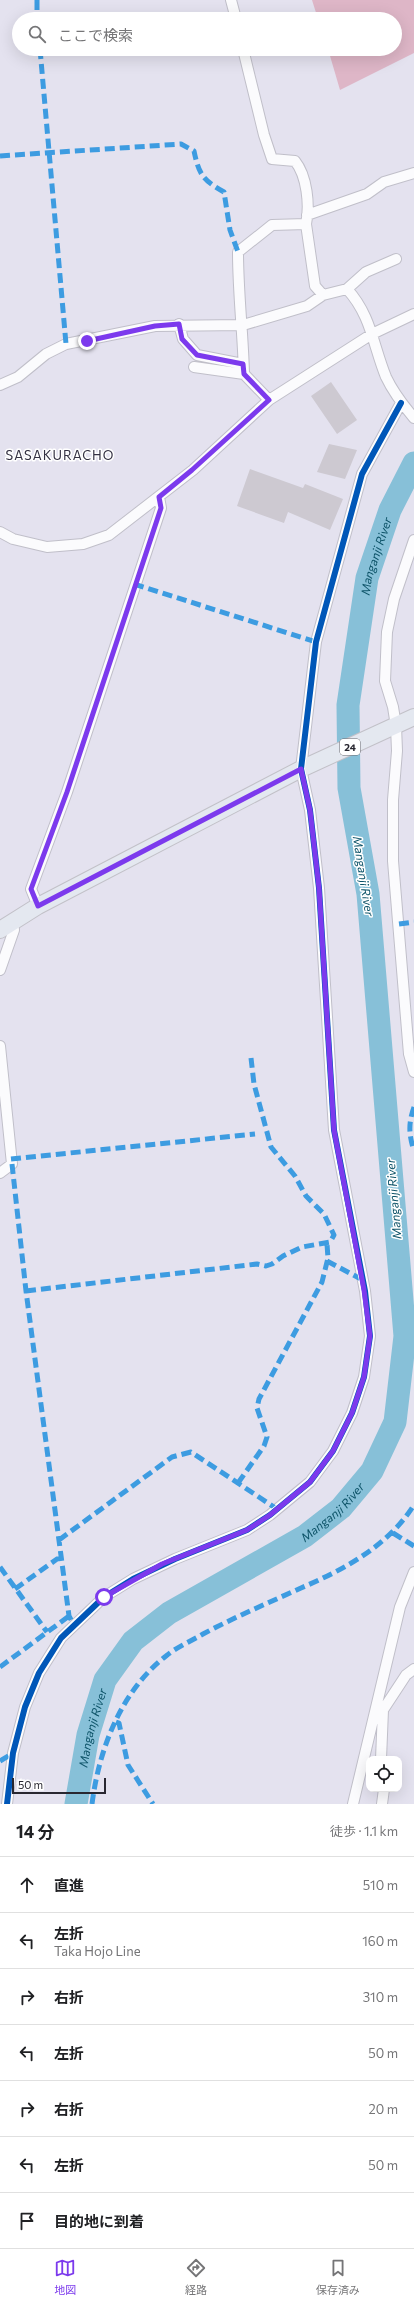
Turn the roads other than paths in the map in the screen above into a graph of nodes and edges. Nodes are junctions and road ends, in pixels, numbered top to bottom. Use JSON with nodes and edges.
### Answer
{"nodes":[{"id":1,"x":231,"y":0,"type":"edge"},
{"id":2,"x":234,"y":12,"type":"edge"},
{"id":3,"x":245,"y":56,"type":"edge"},
{"id":4,"x":414,"y":173,"type":"edge"},
{"id":5,"x":307,"y":219,"type":"junction"},
{"id":6,"x":396,"y":259,"type":"dead end"},
{"id":7,"x":347,"y":290,"type":"junction"},
{"id":8,"x":323,"y":295,"type":"junction"},
{"id":9,"x":414,"y":314,"type":"edge"},
{"id":10,"x":179,"y":324,"type":"junction"},
{"id":11,"x":243,"y":325,"type":"junction"},
{"id":12,"x":372,"y":334,"type":"junction"},
{"id":13,"x":194,"y":367,"type":"dead end"},
{"id":14,"x":243,"y":369,"type":"junction"},
{"id":15,"x":0,"y":385,"type":"edge"},
{"id":16,"x":269,"y":400,"type":"junction"},
{"id":17,"x":401,"y":403,"type":"junction"},
{"id":18,"x":411,"y":415,"type":"edge"},
{"id":19,"x":159,"y":497,"type":"junction"},
{"id":20,"x":0,"y":532,"type":"edge"},
{"id":21,"x":414,"y":540,"type":"edge"},
{"id":22,"x":414,"y":717,"type":"edge"},
{"id":23,"x":392,"y":728,"type":"junction"},
{"id":24,"x":307,"y":767,"type":"junction"},
{"id":25,"x":38,"y":906,"type":"junction"},
{"id":26,"x":7,"y":926,"type":"edge"},
{"id":27,"x":0,"y":970,"type":"edge"},
{"id":28,"x":0,"y":1046,"type":"edge"},
{"id":29,"x":414,"y":1072,"type":"edge"},
{"id":30,"x":0,"y":1173,"type":"edge"},
{"id":31,"x":414,"y":1572,"type":"edge"},
{"id":32,"x":414,"y":1669,"type":"edge"},
{"id":33,"x":378,"y":1712,"type":"junction"},
{"id":34,"x":381,"y":1756,"type":"edge"},
{"id":35,"x":384,"y":1792,"type":"edge"},
{"id":36,"x":7,"y":1804,"type":"edge"},
{"id":37,"x":353,"y":1804,"type":"edge"},
{"id":38,"x":382,"y":1804,"type":"edge"}],
"edges":[{"from":1,"to":2,"type":"street"},
{"from":3,"to":5,"type":"street"},
{"from":4,"to":5,"type":"street"},
{"from":5,"to":8,"type":"street"},
{"from":5,"to":11,"type":"street"},
{"from":6,"to":7,"type":"street"},
{"from":7,"to":8,"type":"street"},
{"from":7,"to":12,"type":"street"},
{"from":8,"to":11,"type":"street"},
{"from":9,"to":12,"type":"street"},
{"from":10,"to":11,"type":"street"},
{"from":10,"to":14,"type":"street"},
{"from":10,"to":15,"type":"street"},
{"from":11,"to":14,"type":"street"},
{"from":12,"to":16,"type":"street"},
{"from":12,"to":17,"type":"street"},
{"from":13,"to":14,"type":"street"},
{"from":14,"to":16,"type":"street"},
{"from":16,"to":19,"type":"street"},
{"from":17,"to":18,"type":"street"},
{"from":17,"to":24,"type":"street"},
{"from":19,"to":20,"type":"street"},
{"from":19,"to":25,"type":"street"},
{"from":21,"to":23,"type":"street"},
{"from":22,"to":23,"type":"main road","number":"24"},
{"from":23,"to":24,"type":"main road","number":"24"},
{"from":23,"to":29,"type":"street"},
{"from":24,"to":25,"type":"main road","number":"24"},
{"from":24,"to":36,"type":"street"},
{"from":25,"to":26,"type":"main road","number":"24"},
{"from":26,"to":27,"type":"street"},
{"from":28,"to":30,"type":"street"},
{"from":31,"to":33,"type":"street"},
{"from":32,"to":33,"type":"street"},
{"from":33,"to":34,"type":"street"},
{"from":33,"to":37,"type":"street"},
{"from":35,"to":38,"type":"street"}]}
